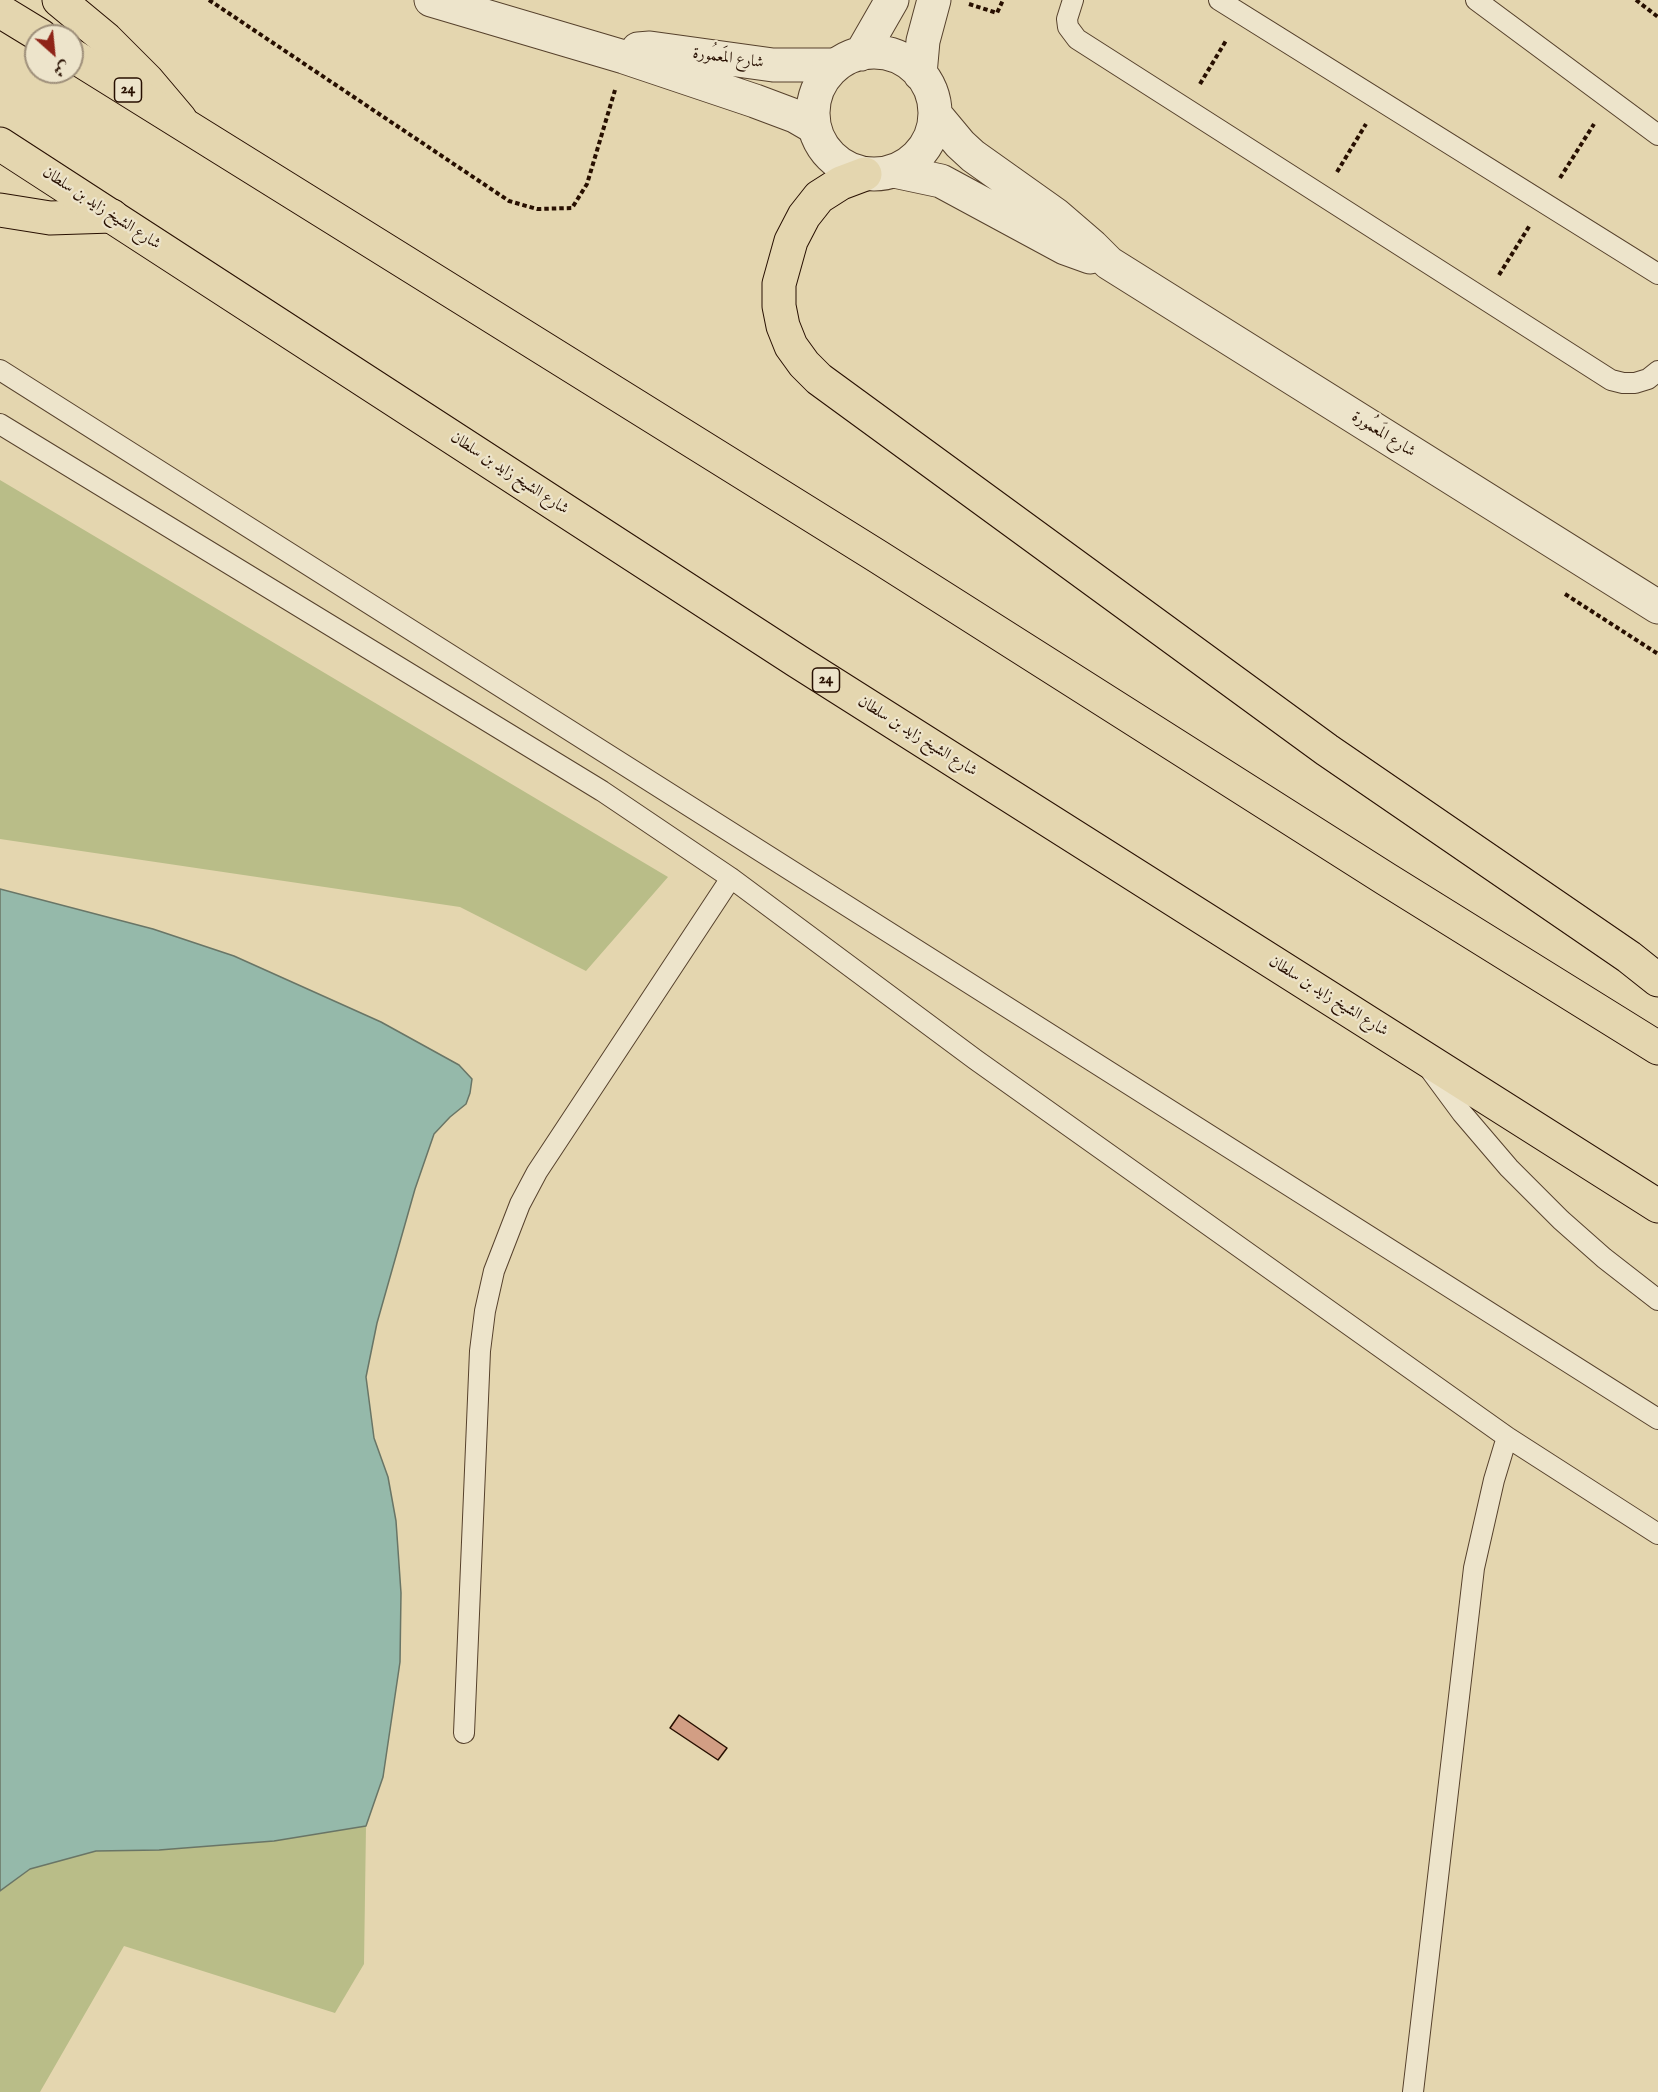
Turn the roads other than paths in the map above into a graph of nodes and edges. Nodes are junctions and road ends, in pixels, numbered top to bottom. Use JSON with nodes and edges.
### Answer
{"nodes":[{"id":1,"x":59,"y":0,"type":"edge"},
{"id":2,"x":431,"y":0,"type":"edge"},
{"id":3,"x":892,"y":0,"type":"edge"},
{"id":4,"x":934,"y":0,"type":"edge"},
{"id":5,"x":1073,"y":0,"type":"edge"},
{"id":6,"x":1219,"y":0,"type":"edge"},
{"id":7,"x":1476,"y":0,"type":"edge"},
{"id":8,"x":0,"y":11,"type":"edge"},
{"id":9,"x":24,"y":26,"type":"edge"},
{"id":10,"x":624,"y":57,"type":"junction"},
{"id":11,"x":848,"y":60,"type":"junction"},
{"id":12,"x":84,"y":62,"type":"edge"},
{"id":13,"x":920,"y":74,"type":"junction"},
{"id":14,"x":935,"y":114,"type":"junction"},
{"id":15,"x":184,"y":125,"type":"junction"},
{"id":16,"x":814,"y":127,"type":"junction"},
{"id":17,"x":1658,"y":135,"type":"edge"},
{"id":18,"x":0,"y":144,"type":"edge"},
{"id":19,"x":879,"y":172,"type":"junction"},
{"id":20,"x":0,"y":210,"type":"edge"},
{"id":21,"x":112,"y":216,"type":"junction"},
{"id":22,"x":1109,"y":263,"type":"junction"},
{"id":23,"x":1658,"y":273,"type":"edge"},
{"id":24,"x":0,"y":370,"type":"edge"},
{"id":25,"x":1658,"y":371,"type":"edge"},
{"id":26,"x":0,"y":424,"type":"edge"},
{"id":27,"x":1658,"y":607,"type":"edge"},
{"id":28,"x":731,"y":878,"type":"junction"},
{"id":29,"x":1658,"y":980,"type":"edge"},
{"id":30,"x":1658,"y":1048,"type":"edge"},
{"id":31,"x":1419,"y":1054,"type":"junction"},
{"id":32,"x":1658,"y":1206,"type":"edge"},
{"id":33,"x":1658,"y":1300,"type":"edge"},
{"id":34,"x":1658,"y":1419,"type":"edge"},
{"id":35,"x":1507,"y":1437,"type":"junction"},
{"id":36,"x":1658,"y":1534,"type":"edge"},
{"id":37,"x":464,"y":1733,"type":"dead end"},
{"id":38,"x":1413,"y":2092,"type":"edge"}],
"edges":[{"from":1,"to":15,"type":"main road"},
{"from":2,"to":10,"type":"street","name":"شارع المَعمُورة"},
{"from":3,"to":11,"type":"street"},
{"from":4,"to":13,"type":"street"},
{"from":5,"to":25,"type":"lane"},
{"from":6,"to":23,"type":"lane"},
{"from":7,"to":17,"type":"lane"},
{"from":8,"to":9,"type":"main road"},
{"from":10,"to":11,"type":"street","name":"شارع المَعمُورة"},
{"from":10,"to":16,"type":"street","name":"شارع المَعمُورة"},
{"from":11,"to":13,"type":"street"},
{"from":11,"to":16,"type":"street"},
{"from":12,"to":15,"type":"main road","number":"24"},
{"from":13,"to":14,"type":"street"},
{"from":14,"to":19,"type":"street"},
{"from":14,"to":22,"type":"street","name":"شارع المَعمُورة"},
{"from":15,"to":30,"type":"main road","number":"24"},
{"from":16,"to":19,"type":"street"},
{"from":18,"to":21,"type":"main road","name":"شارع الشيخ زايد بن سلطان","number":"24"},
{"from":19,"to":22,"type":"street","name":"شارع المَعمُورة"},
{"from":19,"to":29,"type":"main road"},
{"from":20,"to":21,"type":"main road"},
{"from":21,"to":31,"type":"main road","name":"شارع الشيخ زايد بن سلطان","number":"24"},
{"from":22,"to":27,"type":"street","name":"شارع المَعمُورة"},
{"from":24,"to":34,"type":"lane"},
{"from":26,"to":28,"type":"lane"},
{"from":28,"to":35,"type":"lane"},
{"from":28,"to":37,"type":"lane"},
{"from":31,"to":32,"type":"main road","name":"شارع الشيخ زايد بن سلطان","number":"24"},
{"from":31,"to":33,"type":"lane"},
{"from":35,"to":36,"type":"lane"},
{"from":35,"to":38,"type":"lane"}]}
